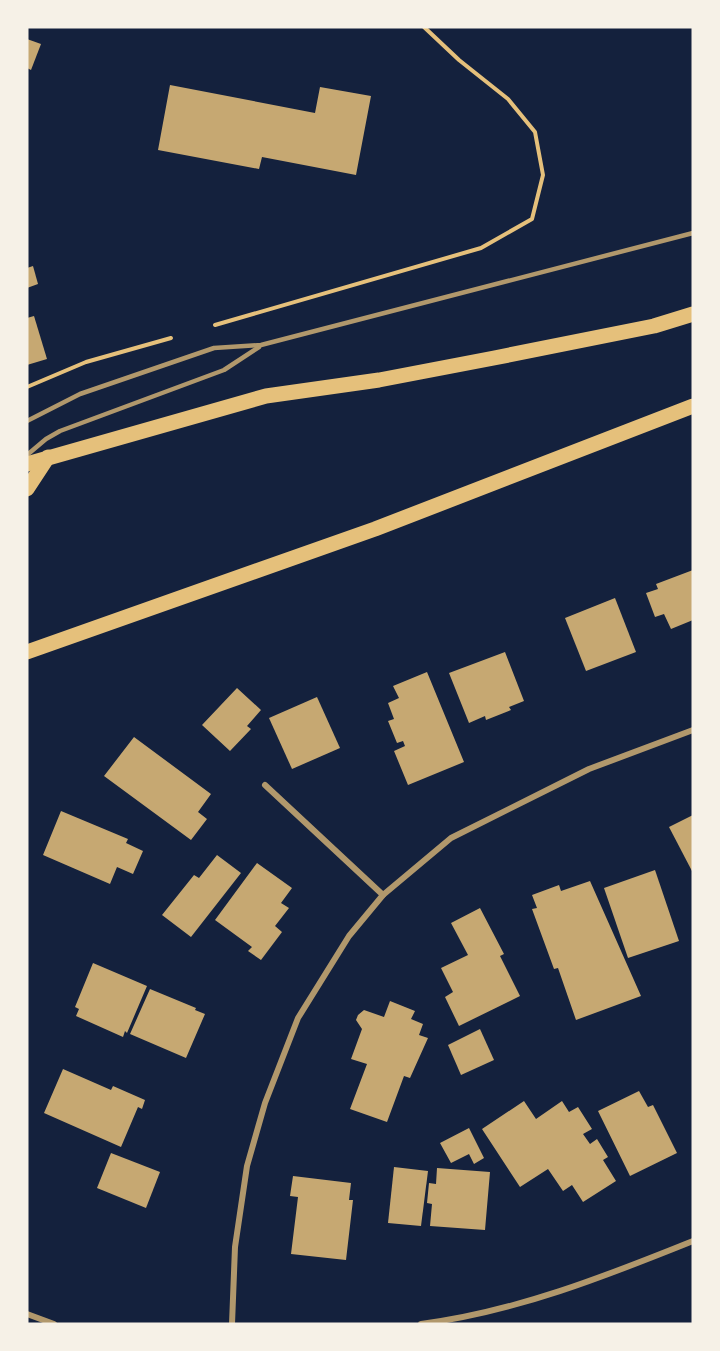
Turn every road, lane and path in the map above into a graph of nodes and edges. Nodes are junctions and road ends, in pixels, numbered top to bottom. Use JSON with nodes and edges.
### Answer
{"nodes":[{"id":1,"x":424,"y":27,"type":"edge"},
{"id":2,"x":693,"y":233,"type":"edge"},
{"id":3,"x":693,"y":314,"type":"edge"},
{"id":4,"x":210,"y":326,"type":"dead end"},
{"id":5,"x":176,"y":336,"type":"dead end"},
{"id":6,"x":261,"y":345,"type":"junction"},
{"id":7,"x":27,"y":387,"type":"edge"},
{"id":8,"x":693,"y":406,"type":"edge"},
{"id":9,"x":27,"y":421,"type":"edge"},
{"id":10,"x":27,"y":455,"type":"edge"},
{"id":11,"x":48,"y":457,"type":"junction"},
{"id":12,"x":27,"y":464,"type":"edge"},
{"id":13,"x":27,"y":489,"type":"edge"},
{"id":14,"x":27,"y":652,"type":"edge"},
{"id":15,"x":693,"y":730,"type":"edge"},
{"id":16,"x":265,"y":785,"type":"dead end"},
{"id":17,"x":383,"y":895,"type":"junction"},
{"id":18,"x":693,"y":1240,"type":"edge"},
{"id":19,"x":27,"y":1314,"type":"edge"},
{"id":20,"x":54,"y":1324,"type":"edge"},
{"id":21,"x":232,"y":1324,"type":"edge"},
{"id":22,"x":422,"y":1324,"type":"edge"}],
"edges":[{"from":1,"to":4,"type":"path"},
{"from":2,"to":6,"type":"lane"},
{"from":3,"to":11,"type":"main road"},
{"from":5,"to":7,"type":"path"},
{"from":6,"to":9,"type":"lane"},
{"from":6,"to":10,"type":"lane"},
{"from":8,"to":14,"type":"main road"},
{"from":11,"to":12,"type":"main road"},
{"from":11,"to":13,"type":"main road"},
{"from":15,"to":17,"type":"street"},
{"from":16,"to":17,"type":"street"},
{"from":17,"to":21,"type":"street"},
{"from":18,"to":22,"type":"street"},
{"from":19,"to":20,"type":"street"}]}
